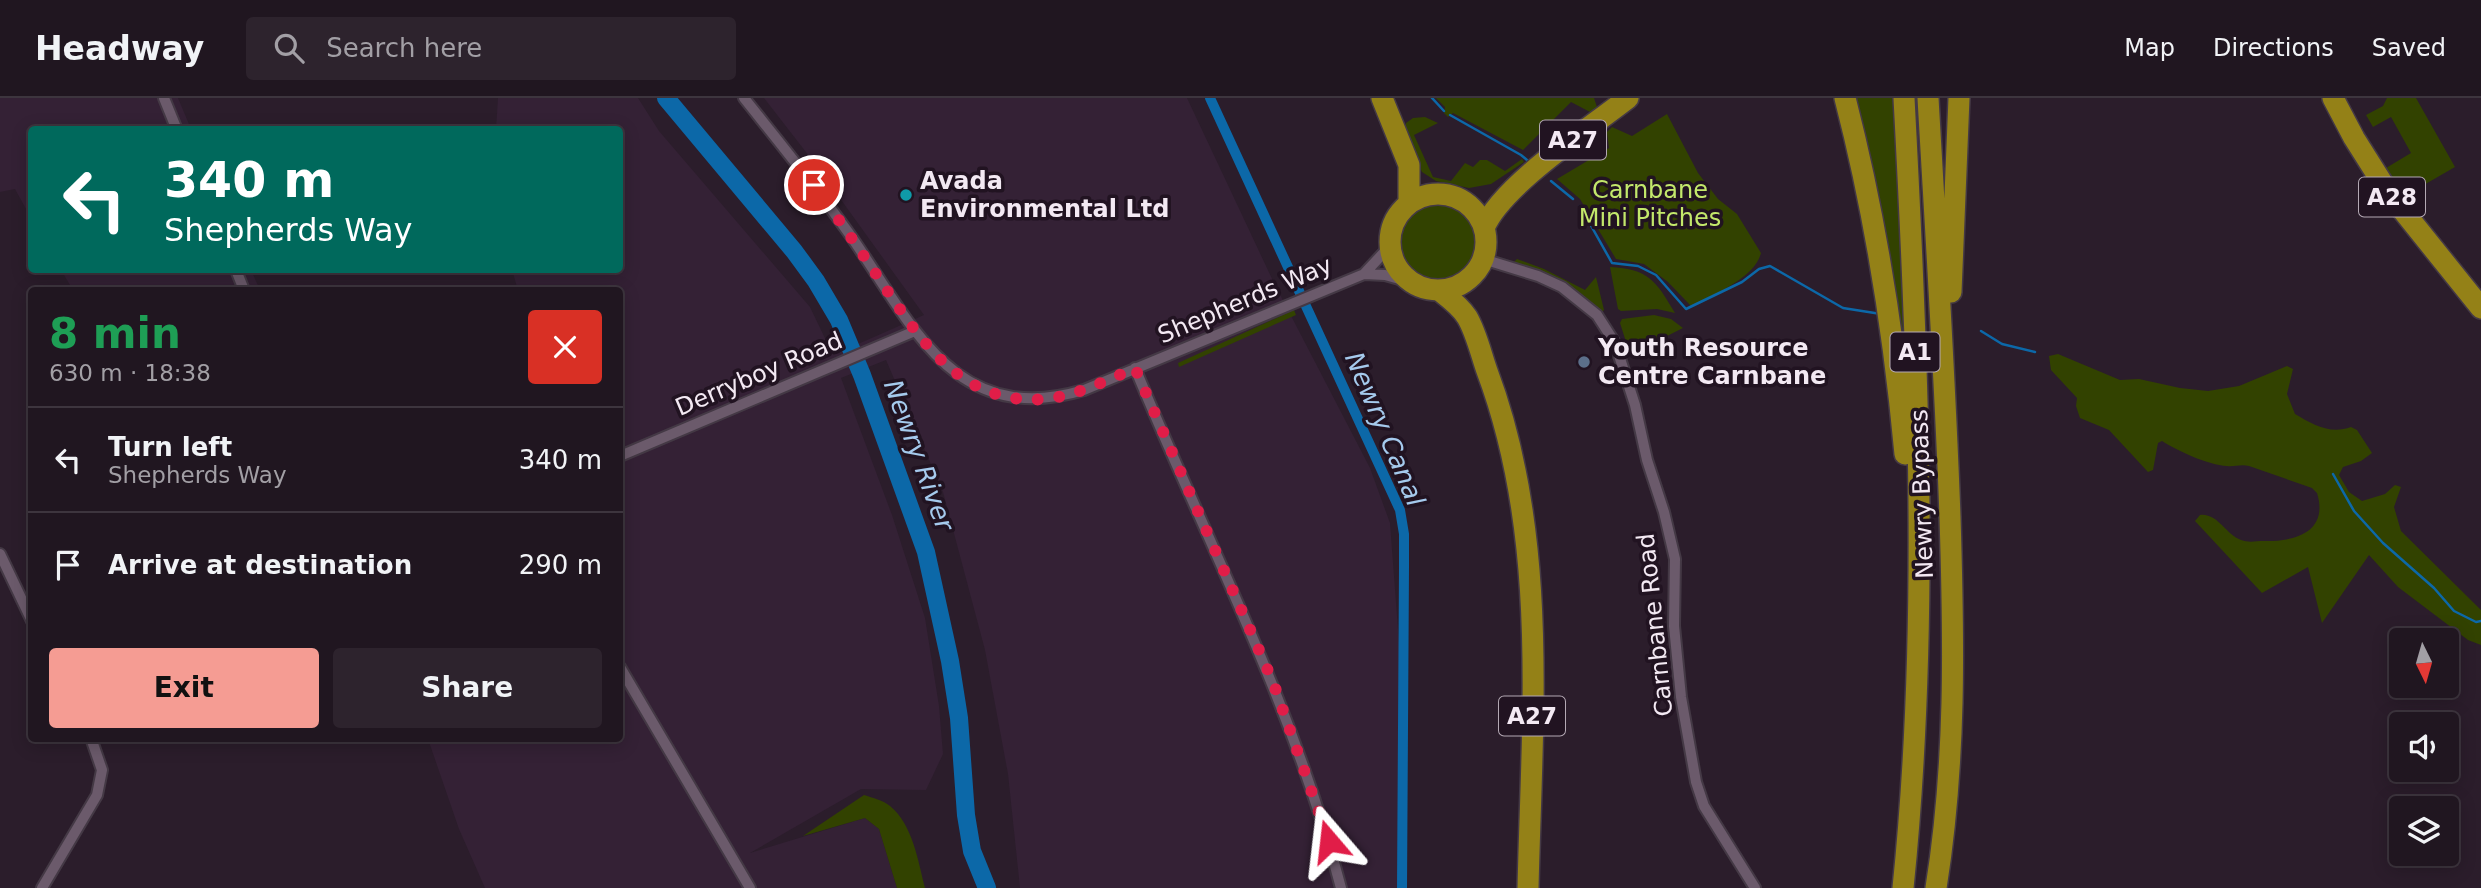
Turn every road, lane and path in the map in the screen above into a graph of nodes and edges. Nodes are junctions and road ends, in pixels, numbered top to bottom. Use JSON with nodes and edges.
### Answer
{"nodes":[{"id":1,"x":164,"y":98,"type":"edge"},
{"id":2,"x":744,"y":98,"type":"edge"},
{"id":3,"x":1382,"y":98,"type":"edge"},
{"id":4,"x":1628,"y":98,"type":"edge"},
{"id":5,"x":1845,"y":98,"type":"edge"},
{"id":6,"x":1905,"y":98,"type":"edge"},
{"id":7,"x":1928,"y":98,"type":"edge"},
{"id":8,"x":1959,"y":98,"type":"edge"},
{"id":9,"x":2333,"y":98,"type":"edge"},
{"id":10,"x":175,"y":126,"type":"edge"},
{"id":11,"x":1409,"y":165,"type":"junction"},
{"id":12,"x":1519,"y":183,"type":"junction"},
{"id":13,"x":1433,"y":194,"type":"junction"},
{"id":14,"x":1457,"y":198,"type":"junction"},
{"id":15,"x":1409,"y":203,"type":"junction"},
{"id":16,"x":1484,"y":228,"type":"junction"},
{"id":17,"x":1390,"y":247,"type":"junction"},
{"id":18,"x":1480,"y":265,"type":"junction"},
{"id":19,"x":1364,"y":274,"type":"junction"},
{"id":20,"x":1410,"y":282,"type":"junction"},
{"id":21,"x":1440,"y":291,"type":"junction"},
{"id":22,"x":2481,"y":308,"type":"edge"},
{"id":23,"x":1467,"y":317,"type":"junction"},
{"id":24,"x":915,"y":331,"type":"junction"},
{"id":25,"x":1135,"y":368,"type":"junction"},
{"id":26,"x":1946,"y":413,"type":"junction"},
{"id":27,"x":623,"y":455,"type":"edge"},
{"id":28,"x":0,"y":554,"type":"edge"},
{"id":29,"x":1919,"y":606,"type":"junction"},
{"id":30,"x":28,"y":613,"type":"edge"},
{"id":31,"x":623,"y":672,"type":"edge"},
{"id":32,"x":92,"y":742,"type":"edge"},
{"id":33,"x":42,"y":888,"type":"edge"},
{"id":34,"x":750,"y":888,"type":"edge"},
{"id":35,"x":1341,"y":888,"type":"edge"},
{"id":36,"x":1528,"y":888,"type":"edge"},
{"id":37,"x":1755,"y":888,"type":"edge"},
{"id":38,"x":1903,"y":888,"type":"edge"},
{"id":39,"x":1936,"y":888,"type":"edge"}],
"edges":[{"from":1,"to":10,"type":"street"},
{"from":2,"to":24,"type":"street","name":"Shepherds Way"},
{"from":3,"to":11,"type":"highway"},
{"from":4,"to":12,"type":"highway","number":"A27"},
{"from":5,"to":29,"type":"highway"},
{"from":6,"to":29,"type":"highway","name":"Newry Bypass","number":"A1"},
{"from":7,"to":26,"type":"highway","name":"Newry Bypass","number":"A1"},
{"from":8,"to":26,"type":"highway"},
{"from":9,"to":22,"type":"highway","number":"A28"},
{"from":11,"to":13,"type":"highway"},
{"from":11,"to":15,"type":"highway"},
{"from":12,"to":14,"type":"highway","number":"A27"},
{"from":12,"to":16,"type":"highway","number":"A27"},
{"from":13,"to":14,"type":"highway","number":"A27"},
{"from":13,"to":15,"type":"highway"},
{"from":14,"to":16,"type":"highway"},
{"from":15,"to":17,"type":"highway"},
{"from":16,"to":18,"type":"highway"},
{"from":17,"to":19,"type":"street","name":"Shepherds Way"},
{"from":17,"to":20,"type":"highway"},
{"from":18,"to":21,"type":"highway"},
{"from":18,"to":23,"type":"highway"},
{"from":18,"to":37,"type":"street","name":"Carnbane Road"},
{"from":19,"to":20,"type":"street","name":"Shepherds Way"},
{"from":19,"to":25,"type":"street","name":"Shepherds Way"},
{"from":20,"to":21,"type":"highway","number":"A27"},
{"from":21,"to":23,"type":"highway","number":"A27"},
{"from":23,"to":36,"type":"highway","number":"A27"},
{"from":24,"to":25,"type":"street","name":"Shepherds Way"},
{"from":24,"to":27,"type":"street","name":"Derryboy Road"},
{"from":25,"to":35,"type":"street"},
{"from":26,"to":39,"type":"highway","name":"Newry Bypass","number":"A1"},
{"from":28,"to":30,"type":"street"},
{"from":29,"to":38,"type":"highway","name":"Newry Bypass","number":"A1"},
{"from":31,"to":34,"type":"street"},
{"from":32,"to":33,"type":"street"}]}
